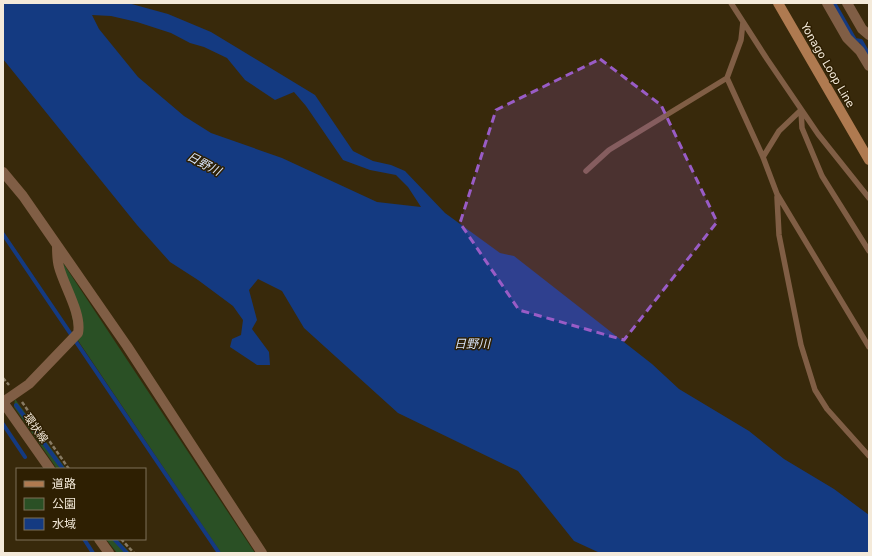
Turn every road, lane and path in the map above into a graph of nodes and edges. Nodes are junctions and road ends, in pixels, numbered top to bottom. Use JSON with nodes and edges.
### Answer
{"nodes":[{"id":1,"x":731,"y":3,"type":"edge"},
{"id":2,"x":778,"y":3,"type":"edge"},
{"id":3,"x":827,"y":3,"type":"edge"},
{"id":4,"x":847,"y":3,"type":"edge"},
{"id":5,"x":743,"y":22,"type":"junction"},
{"id":6,"x":869,"y":35,"type":"edge"},
{"id":7,"x":869,"y":66,"type":"edge"},
{"id":8,"x":727,"y":78,"type":"junction"},
{"id":9,"x":802,"y":110,"type":"junction"},
{"id":10,"x":763,"y":157,"type":"junction"},
{"id":11,"x":869,"y":160,"type":"edge"},
{"id":12,"x":586,"y":171,"type":"dead end"},
{"id":13,"x":3,"y":172,"type":"edge"},
{"id":14,"x":777,"y":194,"type":"junction"},
{"id":15,"x":869,"y":198,"type":"edge"},
{"id":16,"x":57,"y":245,"type":"junction"},
{"id":17,"x":869,"y":251,"type":"edge"},
{"id":18,"x":869,"y":347,"type":"edge"},
{"id":19,"x":3,"y":378,"type":"edge"},
{"id":20,"x":16,"y":394,"type":"junction"},
{"id":21,"x":3,"y":402,"type":"edge"},
{"id":22,"x":869,"y":456,"type":"edge"},
{"id":23,"x":49,"y":468,"type":"edge"},
{"id":24,"x":68,"y":468,"type":"edge"},
{"id":25,"x":100,"y":540,"type":"edge"},
{"id":26,"x":122,"y":540,"type":"edge"},
{"id":27,"x":109,"y":553,"type":"edge"},
{"id":28,"x":134,"y":553,"type":"edge"},
{"id":29,"x":262,"y":553,"type":"edge"}],
"edges":[{"from":1,"to":5,"type":"lane"},
{"from":2,"to":11,"type":"main road","name":"Yonago Loop Line"},
{"from":3,"to":7,"type":"street"},
{"from":4,"to":6,"type":"street"},
{"from":5,"to":8,"type":"lane"},
{"from":5,"to":9,"type":"lane"},
{"from":8,"to":10,"type":"lane"},
{"from":8,"to":12,"type":"lane"},
{"from":9,"to":10,"type":"lane"},
{"from":9,"to":15,"type":"lane"},
{"from":9,"to":17,"type":"lane"},
{"from":10,"to":14,"type":"lane"},
{"from":13,"to":16,"type":"street"},
{"from":14,"to":18,"type":"lane"},
{"from":14,"to":22,"type":"lane"},
{"from":16,"to":20,"type":"street"},
{"from":16,"to":29,"type":"street"},
{"from":19,"to":20,"type":"path"},
{"from":20,"to":21,"type":"street"},
{"from":20,"to":24,"type":"path"},
{"from":21,"to":23,"type":"street","name":"環状線"},
{"from":25,"to":27,"type":"street"},
{"from":26,"to":28,"type":"path"}]}
